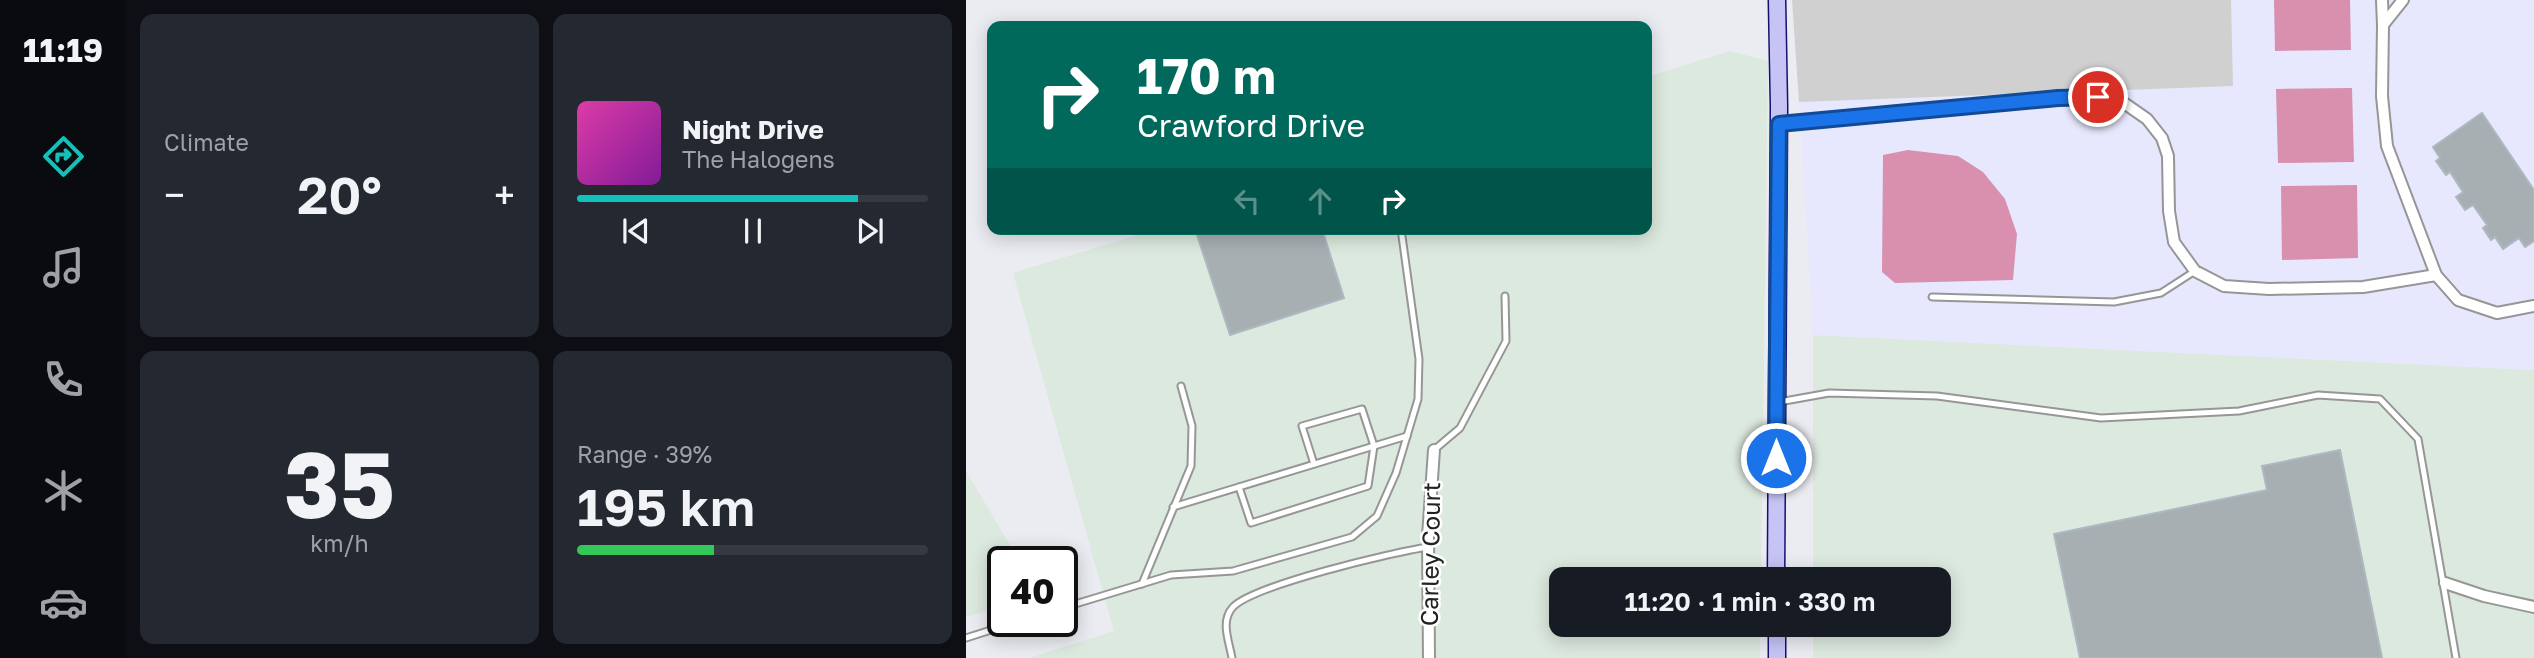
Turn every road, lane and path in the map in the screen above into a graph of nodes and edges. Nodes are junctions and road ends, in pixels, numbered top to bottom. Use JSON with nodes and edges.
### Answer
{"nodes":[{"id":1,"x":1777,"y":0,"type":"edge"},
{"id":2,"x":2382,"y":0,"type":"edge"},
{"id":3,"x":2403,"y":0,"type":"edge"},
{"id":4,"x":2383,"y":25,"type":"junction"},
{"id":5,"x":1779,"y":124,"type":"junction"},
{"id":6,"x":1402,"y":235,"type":"edge"},
{"id":7,"x":2195,"y":271,"type":"junction"},
{"id":8,"x":2436,"y":275,"type":"junction"},
{"id":9,"x":1505,"y":296,"type":"dead end"},
{"id":10,"x":1932,"y":297,"type":"dead end"},
{"id":11,"x":2534,"y":306,"type":"edge"},
{"id":12,"x":1181,"y":386,"type":"dead end"},
{"id":13,"x":1776,"y":402,"type":"junction"},
{"id":14,"x":1407,"y":436,"type":"junction"},
{"id":15,"x":1374,"y":446,"type":"junction"},
{"id":16,"x":1434,"y":450,"type":"joint"},
{"id":17,"x":1314,"y":464,"type":"junction"},
{"id":18,"x":1239,"y":487,"type":"junction"},
{"id":19,"x":1173,"y":508,"type":"junction"},
{"id":20,"x":1429,"y":547,"type":"junction"},
{"id":21,"x":1776,"y":567,"type":"edge"},
{"id":22,"x":2445,"y":583,"type":"junction"},
{"id":23,"x":1142,"y":584,"type":"junction"},
{"id":24,"x":1078,"y":603,"type":"edge"},
{"id":25,"x":2534,"y":607,"type":"edge"},
{"id":26,"x":987,"y":631,"type":"edge"},
{"id":27,"x":1776,"y":637,"type":"edge"},
{"id":28,"x":966,"y":638,"type":"edge"},
{"id":29,"x":1232,"y":658,"type":"edge"},
{"id":30,"x":1429,"y":658,"type":"edge"},
{"id":31,"x":1777,"y":658,"type":"edge"},
{"id":32,"x":2456,"y":658,"type":"edge"}],
"edges":[{"from":1,"to":5,"type":"street"},
{"from":2,"to":4,"type":"street"},
{"from":3,"to":4,"type":"street"},
{"from":4,"to":8,"type":"street"},
{"from":5,"to":7,"type":"street"},
{"from":5,"to":13,"type":"street"},
{"from":6,"to":14,"type":"lane"},
{"from":7,"to":8,"type":"street"},
{"from":7,"to":10,"type":"lane"},
{"from":8,"to":11,"type":"street"},
{"from":9,"to":16,"type":"lane"},
{"from":12,"to":19,"type":"lane"},
{"from":13,"to":21,"type":"street"},
{"from":13,"to":22,"type":"lane"},
{"from":14,"to":15,"type":"lane"},
{"from":14,"to":23,"type":"lane"},
{"from":15,"to":17,"type":"lane"},
{"from":15,"to":17,"type":"lane"},
{"from":15,"to":18,"type":"lane"},
{"from":16,"to":20,"type":"street","name":"Carley Court"},
{"from":17,"to":18,"type":"lane"},
{"from":18,"to":19,"type":"lane"},
{"from":19,"to":23,"type":"lane"},
{"from":20,"to":29,"type":"lane"},
{"from":20,"to":30,"type":"street","name":"Carley Court"},
{"from":22,"to":25,"type":"street"},
{"from":22,"to":32,"type":"lane"},
{"from":23,"to":24,"type":"lane"},
{"from":26,"to":28,"type":"lane"},
{"from":27,"to":31,"type":"street"}]}
